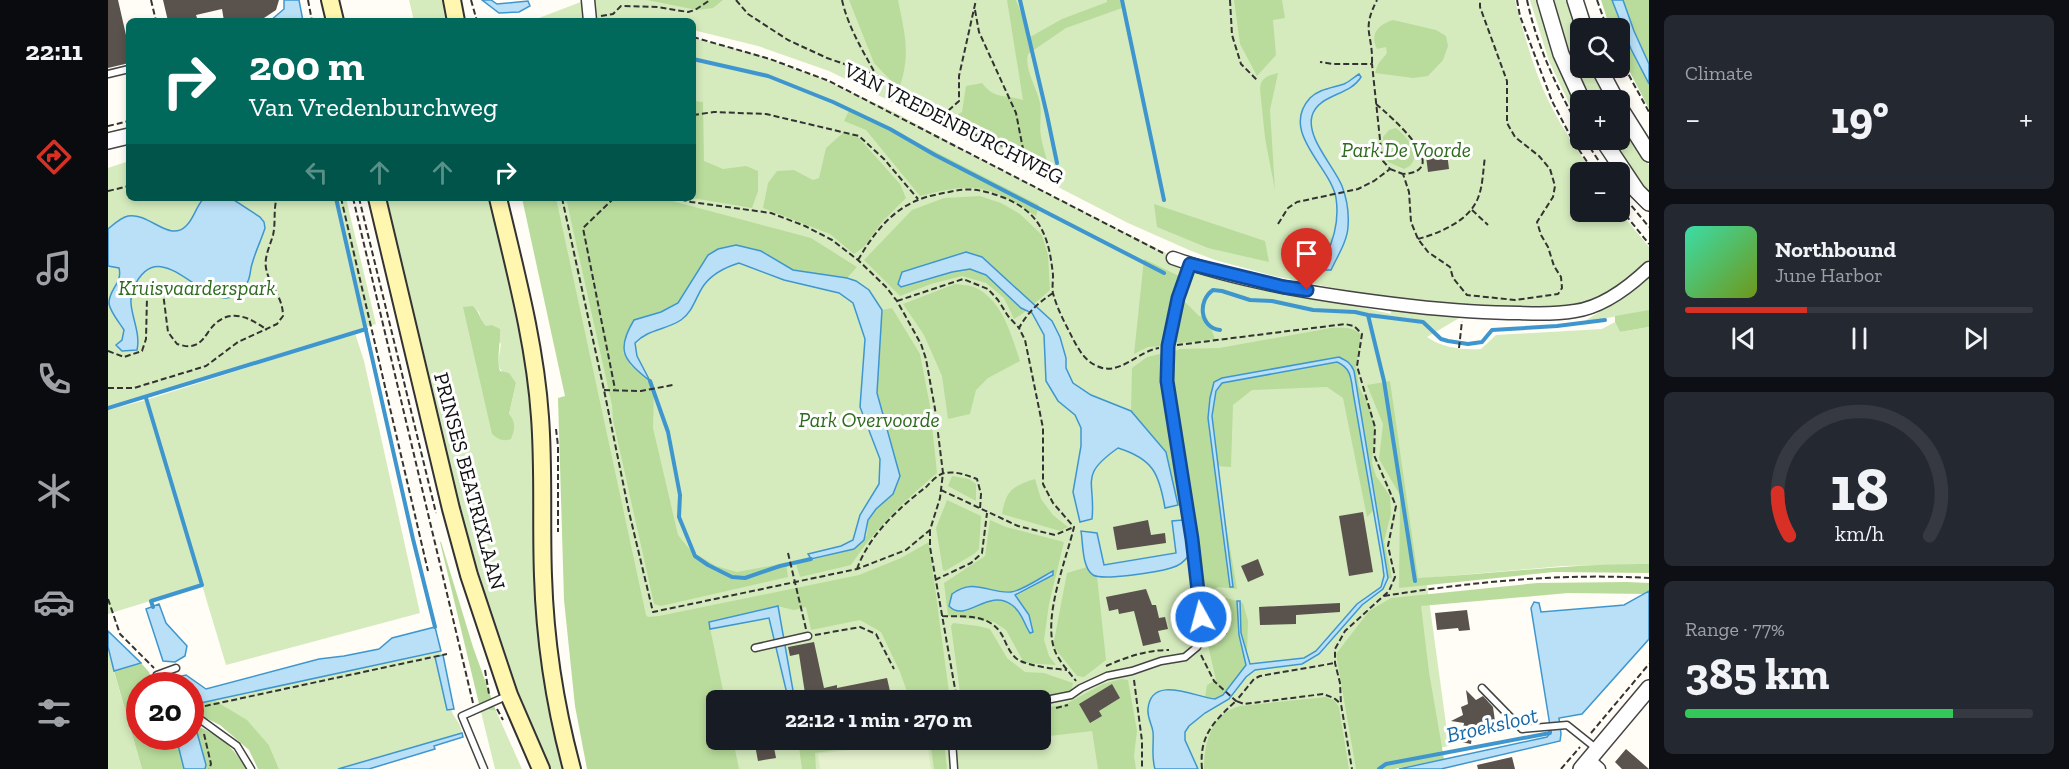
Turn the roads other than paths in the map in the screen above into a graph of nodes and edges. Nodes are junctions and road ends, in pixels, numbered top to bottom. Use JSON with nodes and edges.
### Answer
{"nodes":[{"id":1,"x":330,"y":0,"type":"edge"},
{"id":2,"x":452,"y":0,"type":"edge"},
{"id":3,"x":588,"y":0,"type":"edge"},
{"id":4,"x":1545,"y":0,"type":"edge"},
{"id":5,"x":1575,"y":0,"type":"edge"},
{"id":6,"x":334,"y":18,"type":"edge"},
{"id":7,"x":455,"y":18,"type":"edge"},
{"id":8,"x":593,"y":18,"type":"edge"},
{"id":9,"x":1581,"y":18,"type":"edge"},
{"id":10,"x":126,"y":70,"type":"edge"},
{"id":11,"x":108,"y":74,"type":"edge"},
{"id":12,"x":1577,"y":90,"type":"edge"},
{"id":13,"x":1630,"y":124,"type":"edge"},
{"id":14,"x":126,"y":137,"type":"edge"},
{"id":15,"x":108,"y":141,"type":"edge"},
{"id":16,"x":1610,"y":150,"type":"edge"},
{"id":17,"x":1649,"y":154,"type":"edge"},
{"id":18,"x":378,"y":201,"type":"edge"},
{"id":19,"x":499,"y":201,"type":"edge"},
{"id":20,"x":1649,"y":203,"type":"edge"},
{"id":21,"x":1173,"y":258,"type":"road end"},
{"id":22,"x":1190,"y":264,"type":"junction"},
{"id":23,"x":1649,"y":268,"type":"edge"},
{"id":24,"x":808,"y":636,"type":"road end"},
{"id":25,"x":755,"y":648,"type":"dead end"},
{"id":26,"x":176,"y":668,"type":"dead end"},
{"id":27,"x":165,"y":672,"type":"edge"},
{"id":28,"x":1482,"y":688,"type":"dead end"},
{"id":29,"x":1649,"y":688,"type":"edge"},
{"id":30,"x":509,"y":695,"type":"junction"},
{"id":31,"x":1051,"y":699,"type":"edge"},
{"id":32,"x":204,"y":722,"type":"edge"},
{"id":33,"x":953,"y":750,"type":"edge"},
{"id":34,"x":1591,"y":757,"type":"edge"},
{"id":35,"x":251,"y":769,"type":"edge"},
{"id":36,"x":484,"y":769,"type":"edge"},
{"id":37,"x":541,"y":769,"type":"edge"},
{"id":38,"x":572,"y":769,"type":"edge"},
{"id":39,"x":954,"y":769,"type":"edge"}],
"edges":[{"from":1,"to":6,"type":"main road"},
{"from":2,"to":7,"type":"main road"},
{"from":3,"to":8,"type":"street"},
{"from":4,"to":12,"type":"street"},
{"from":5,"to":9,"type":"street"},
{"from":10,"to":11,"type":"lane"},
{"from":13,"to":17,"type":"street"},
{"from":14,"to":15,"type":"street"},
{"from":16,"to":20,"type":"street"},
{"from":18,"to":30,"type":"main road","name":"PRINSES BEATRIXLAAN"},
{"from":19,"to":38,"type":"main road"},
{"from":21,"to":22,"type":"street"},
{"from":22,"to":23,"type":"street"},
{"from":22,"to":31,"type":"lane"},
{"from":24,"to":25,"type":"lane"},
{"from":26,"to":27,"type":"lane"},
{"from":28,"to":34,"type":"lane"},
{"from":29,"to":34,"type":"street"},
{"from":30,"to":36,"type":"lane"},
{"from":30,"to":37,"type":"main road","name":"PRINSES BEATRIXLAAN"},
{"from":32,"to":35,"type":"lane"},
{"from":33,"to":39,"type":"lane"}]}
